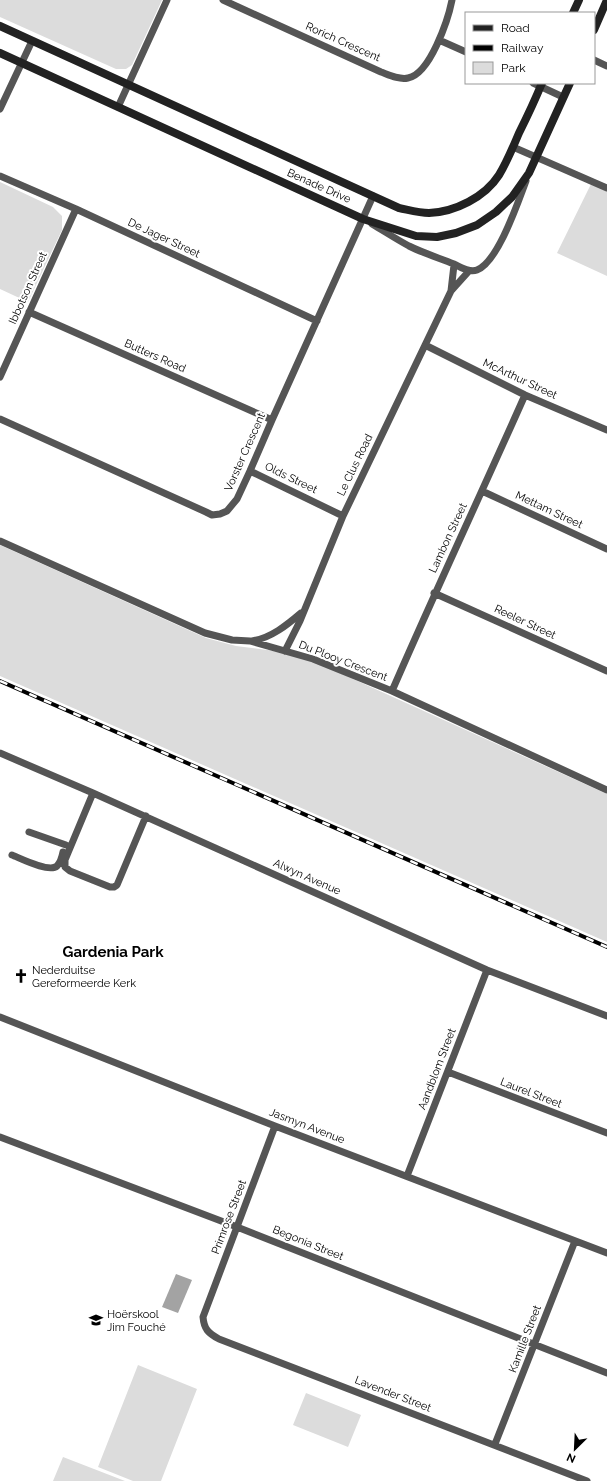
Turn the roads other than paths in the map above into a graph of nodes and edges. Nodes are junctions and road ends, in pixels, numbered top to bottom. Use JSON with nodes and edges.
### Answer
{"nodes":[{"id":1,"x":167,"y":0,"type":"edge"},
{"id":2,"x":224,"y":0,"type":"edge"},
{"id":3,"x":452,"y":0,"type":"edge"},
{"id":4,"x":579,"y":0,"type":"edge"},
{"id":5,"x":607,"y":0,"type":"edge"},
{"id":6,"x":574,"y":12,"type":"edge"},
{"id":7,"x":0,"y":26,"type":"edge"},
{"id":8,"x":595,"y":28,"type":"edge"},
{"id":9,"x":439,"y":40,"type":"junction"},
{"id":10,"x":32,"y":41,"type":"junction"},
{"id":11,"x":0,"y":52,"type":"edge"},
{"id":12,"x":465,"y":52,"type":"edge"},
{"id":13,"x":595,"y":60,"type":"edge"},
{"id":14,"x":22,"y":63,"type":"junction"},
{"id":15,"x":607,"y":66,"type":"edge"},
{"id":16,"x":128,"y":84,"type":"junction"},
{"id":17,"x":539,"y":84,"type":"edge"},
{"id":18,"x":570,"y":84,"type":"edge"},
{"id":19,"x":564,"y":97,"type":"junction"},
{"id":20,"x":118,"y":107,"type":"junction"},
{"id":21,"x":0,"y":109,"type":"edge"},
{"id":22,"x":513,"y":147,"type":"junction"},
{"id":23,"x":536,"y":156,"type":"junction"},
{"id":24,"x":529,"y":173,"type":"junction"},
{"id":25,"x":0,"y":176,"type":"edge"},
{"id":26,"x":607,"y":188,"type":"edge"},
{"id":27,"x":373,"y":196,"type":"junction"},
{"id":28,"x":76,"y":209,"type":"junction"},
{"id":29,"x":363,"y":219,"type":"junction"},
{"id":30,"x":454,"y":265,"type":"junction"},
{"id":31,"x":469,"y":271,"type":"junction"},
{"id":32,"x":451,"y":291,"type":"junction"},
{"id":33,"x":29,"y":312,"type":"junction"},
{"id":34,"x":317,"y":322,"type":"junction"},
{"id":35,"x":425,"y":346,"type":"junction"},
{"id":36,"x":0,"y":377,"type":"edge"},
{"id":37,"x":525,"y":394,"type":"junction"},
{"id":38,"x":0,"y":419,"type":"edge"},
{"id":39,"x":272,"y":420,"type":"junction"},
{"id":40,"x":607,"y":430,"type":"edge"},
{"id":41,"x":250,"y":471,"type":"junction"},
{"id":42,"x":482,"y":491,"type":"junction"},
{"id":43,"x":343,"y":516,"type":"junction"},
{"id":44,"x":0,"y":541,"type":"edge"},
{"id":45,"x":607,"y":549,"type":"edge"},
{"id":46,"x":434,"y":592,"type":"junction"},
{"id":47,"x":303,"y":612,"type":"junction"},
{"id":48,"x":250,"y":641,"type":"junction"},
{"id":49,"x":285,"y":651,"type":"junction"},
{"id":50,"x":607,"y":672,"type":"edge"},
{"id":51,"x":392,"y":691,"type":"junction"},
{"id":52,"x":0,"y":753,"type":"edge"},
{"id":53,"x":607,"y":790,"type":"edge"},
{"id":54,"x":91,"y":792,"type":"junction"},
{"id":55,"x":146,"y":816,"type":"junction"},
{"id":56,"x":28,"y":832,"type":"dead end"},
{"id":57,"x":66,"y":846,"type":"junction"},
{"id":58,"x":12,"y":855,"type":"dead end"},
{"id":59,"x":487,"y":970,"type":"junction"},
{"id":60,"x":607,"y":1016,"type":"edge"},
{"id":61,"x":0,"y":1017,"type":"edge"},
{"id":62,"x":448,"y":1072,"type":"junction"},
{"id":63,"x":275,"y":1126,"type":"junction"},
{"id":64,"x":607,"y":1133,"type":"edge"},
{"id":65,"x":0,"y":1137,"type":"edge"},
{"id":66,"x":407,"y":1176,"type":"junction"},
{"id":67,"x":237,"y":1227,"type":"junction"},
{"id":68,"x":575,"y":1241,"type":"junction"},
{"id":69,"x":607,"y":1253,"type":"edge"},
{"id":70,"x":203,"y":1316,"type":"joint"},
{"id":71,"x":535,"y":1345,"type":"junction"},
{"id":72,"x":607,"y":1373,"type":"edge"},
{"id":73,"x":495,"y":1444,"type":"junction"},
{"id":74,"x":587,"y":1481,"type":"edge"}],
"edges":[{"from":1,"to":16,"type":"street"},
{"from":2,"to":9,"type":"street","name":"Rorich Crescent"},
{"from":3,"to":9,"type":"street","name":"Rorich Crescent"},
{"from":4,"to":6,"type":"street"},
{"from":5,"to":8,"type":"street"},
{"from":7,"to":10,"type":"street","name":"Benade Drive"},
{"from":9,"to":12,"type":"street"},
{"from":10,"to":14,"type":"street"},
{"from":10,"to":16,"type":"street","name":"Benade Drive"},
{"from":11,"to":14,"type":"street","name":"Benade Drive"},
{"from":13,"to":15,"type":"street"},
{"from":14,"to":20,"type":"street","name":"Benade Drive"},
{"from":14,"to":21,"type":"street"},
{"from":16,"to":20,"type":"street"},
{"from":16,"to":27,"type":"street","name":"Benade Drive"},
{"from":17,"to":19,"type":"street"},
{"from":17,"to":22,"type":"street","name":"Benade Drive"},
{"from":18,"to":19,"type":"street","name":"Benade Drive"},
{"from":19,"to":23,"type":"street","name":"Benade Drive"},
{"from":20,"to":29,"type":"street","name":"Benade Drive"},
{"from":22,"to":23,"type":"street"},
{"from":22,"to":27,"type":"street","name":"Benade Drive"},
{"from":23,"to":24,"type":"street","name":"Benade Drive"},
{"from":23,"to":26,"type":"street"},
{"from":24,"to":29,"type":"street","name":"Benade Drive"},
{"from":24,"to":31,"type":"street"},
{"from":25,"to":28,"type":"street","name":"De Jager Street"},
{"from":27,"to":29,"type":"street","name":"Vorster Crescent"},
{"from":28,"to":33,"type":"street","name":"Ibbotson Street"},
{"from":28,"to":34,"type":"street","name":"De Jager Street"},
{"from":29,"to":30,"type":"street"},
{"from":29,"to":34,"type":"street","name":"Vorster Crescent"},
{"from":30,"to":31,"type":"street"},
{"from":30,"to":32,"type":"street","name":"Le Clus Road"},
{"from":31,"to":32,"type":"street","name":"Le Clus Road"},
{"from":32,"to":35,"type":"street","name":"Le Clus Road"},
{"from":33,"to":36,"type":"street","name":"Ibbotson Street"},
{"from":33,"to":39,"type":"street","name":"Butters Road"},
{"from":34,"to":39,"type":"street","name":"Vorster Crescent"},
{"from":35,"to":37,"type":"street","name":"McArthur Street"},
{"from":35,"to":43,"type":"street","name":"Le Clus Road"},
{"from":37,"to":40,"type":"street","name":"McArthur Street"},
{"from":37,"to":42,"type":"street","name":"Lambon Street"},
{"from":38,"to":41,"type":"street","name":"Vorster Crescent"},
{"from":39,"to":41,"type":"street","name":"Vorster Crescent"},
{"from":41,"to":43,"type":"street","name":"Olds Street"},
{"from":42,"to":45,"type":"street","name":"Mettam Street"},
{"from":42,"to":46,"type":"street","name":"Lambon Street"},
{"from":43,"to":47,"type":"street","name":"Le Clus Road"},
{"from":44,"to":48,"type":"street","name":"Du Plooy Crescent"},
{"from":46,"to":50,"type":"street","name":"Reeler Street"},
{"from":46,"to":51,"type":"street","name":"Lambon Street"},
{"from":47,"to":48,"type":"street"},
{"from":47,"to":49,"type":"street","name":"Le Clus Road"},
{"from":48,"to":49,"type":"street","name":"Du Plooy Crescent"},
{"from":49,"to":51,"type":"street","name":"Du Plooy Crescent"},
{"from":51,"to":53,"type":"street","name":"Du Plooy Crescent"},
{"from":52,"to":54,"type":"street","name":"Alwyn Avenue"},
{"from":54,"to":55,"type":"street","name":"Alwyn Avenue"},
{"from":54,"to":55,"type":"street"},
{"from":54,"to":57,"type":"street"},
{"from":55,"to":59,"type":"street","name":"Alwyn Avenue"},
{"from":56,"to":57,"type":"street"},
{"from":57,"to":58,"type":"street"},
{"from":59,"to":60,"type":"street","name":"Alwyn Avenue"},
{"from":59,"to":62,"type":"street","name":"Aandblom Street"},
{"from":61,"to":63,"type":"street","name":"Jasmyn Avenue"},
{"from":62,"to":64,"type":"street","name":"Laurel Street"},
{"from":62,"to":66,"type":"street","name":"Aandblom Street"},
{"from":63,"to":66,"type":"street","name":"Jasmyn Avenue"},
{"from":63,"to":67,"type":"street","name":"Primrose Street"},
{"from":65,"to":67,"type":"street","name":"Begonia Street"},
{"from":66,"to":68,"type":"street","name":"Jasmyn Avenue"},
{"from":67,"to":70,"type":"street","name":"Primrose Street"},
{"from":67,"to":71,"type":"street","name":"Begonia Street"},
{"from":68,"to":69,"type":"street","name":"Jasmyn Avenue"},
{"from":68,"to":71,"type":"street","name":"Kamille Street"},
{"from":70,"to":73,"type":"street","name":"Lavender Street"},
{"from":71,"to":72,"type":"street","name":"Begonia Street"},
{"from":71,"to":73,"type":"street","name":"Kamille Street"},
{"from":73,"to":74,"type":"street","name":"Lavender Street"}]}
